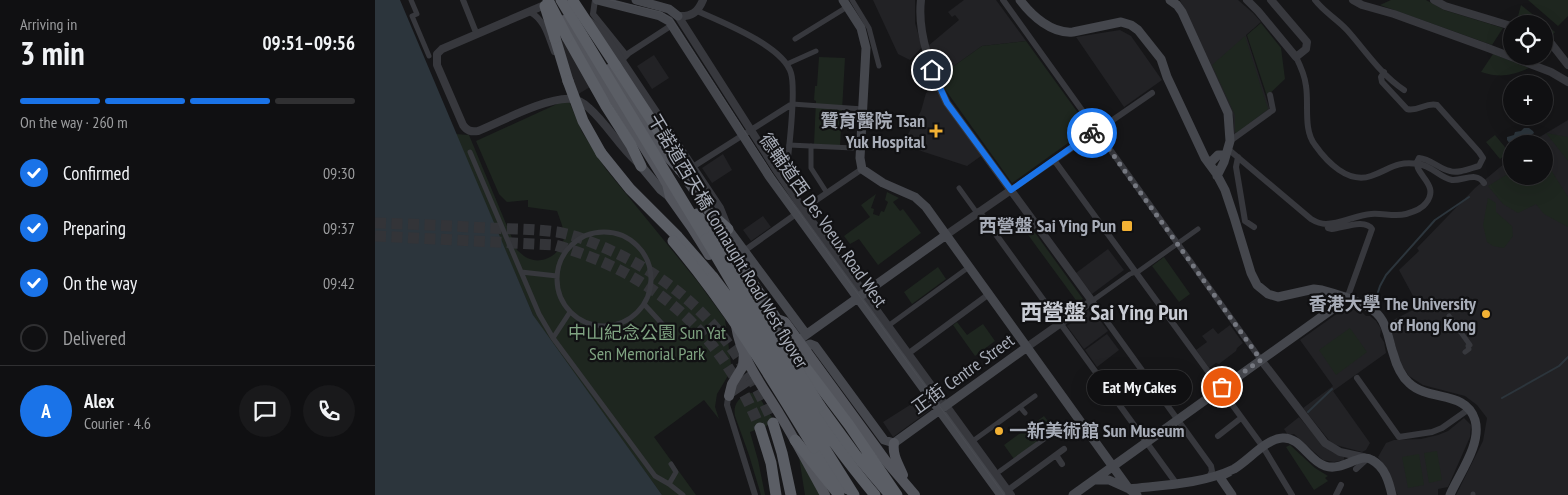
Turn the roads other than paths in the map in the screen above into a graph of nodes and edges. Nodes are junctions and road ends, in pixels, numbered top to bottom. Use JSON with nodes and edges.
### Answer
{"nodes":[{"id":1,"x":411,"y":0,"type":"edge"},
{"id":2,"x":463,"y":0,"type":"edge"},
{"id":3,"x":553,"y":0,"type":"edge"},
{"id":4,"x":567,"y":0,"type":"edge"},
{"id":5,"x":573,"y":0,"type":"edge"},
{"id":6,"x":596,"y":0,"type":"edge"},
{"id":7,"x":703,"y":0,"type":"edge"},
{"id":8,"x":921,"y":0,"type":"edge"},
{"id":9,"x":1003,"y":0,"type":"edge"},
{"id":10,"x":1020,"y":0,"type":"edge"},
{"id":11,"x":1170,"y":0,"type":"edge"},
{"id":12,"x":1247,"y":0,"type":"edge"},
{"id":13,"x":1271,"y":0,"type":"edge"},
{"id":14,"x":1315,"y":0,"type":"edge"},
{"id":15,"x":1353,"y":0,"type":"edge"},
{"id":16,"x":1434,"y":0,"type":"edge"},
{"id":17,"x":642,"y":1,"type":"edge"},
{"id":18,"x":849,"y":2,"type":"edge"},
{"id":19,"x":697,"y":11,"type":"junction"},
{"id":20,"x":530,"y":12,"type":"junction"},
{"id":21,"x":576,"y":16,"type":"junction"},
{"id":22,"x":679,"y":16,"type":"junction"},
{"id":23,"x":1503,"y":24,"type":"edge"},
{"id":24,"x":672,"y":25,"type":"junction"},
{"id":25,"x":546,"y":32,"type":"junction"},
{"id":26,"x":478,"y":33,"type":"junction"},
{"id":27,"x":795,"y":40,"type":"dead end"},
{"id":28,"x":1553,"y":46,"type":"edge"},
{"id":29,"x":816,"y":51,"type":"dead end"},
{"id":30,"x":429,"y":56,"type":"dead end"},
{"id":31,"x":1296,"y":58,"type":"junction"},
{"id":32,"x":624,"y":59,"type":"junction"},
{"id":33,"x":787,"y":64,"type":"junction"},
{"id":34,"x":1568,"y":65,"type":"edge"},
{"id":35,"x":879,"y":66,"type":"dead end"},
{"id":36,"x":1384,"y":72,"type":"junction"},
{"id":37,"x":1568,"y":82,"type":"edge"},
{"id":38,"x":1404,"y":90,"type":"dead end"},
{"id":39,"x":1152,"y":93,"type":"dead end"},
{"id":40,"x":1270,"y":95,"type":"dead end"},
{"id":41,"x":559,"y":99,"type":"junction"},
{"id":42,"x":792,"y":104,"type":"junction"},
{"id":43,"x":863,"y":109,"type":"junction"},
{"id":44,"x":1096,"y":131,"type":"junction"},
{"id":45,"x":747,"y":132,"type":"junction"},
{"id":46,"x":789,"y":145,"type":"junction"},
{"id":47,"x":811,"y":146,"type":"junction"},
{"id":48,"x":853,"y":148,"type":"dead end"},
{"id":49,"x":1228,"y":148,"type":"junction"},
{"id":50,"x":470,"y":152,"type":"dead end"},
{"id":51,"x":1238,"y":157,"type":"junction"},
{"id":52,"x":1053,"y":160,"type":"junction"},
{"id":53,"x":1209,"y":161,"type":"junction"},
{"id":54,"x":1417,"y":164,"type":"junction"},
{"id":55,"x":641,"y":166,"type":"junction"},
{"id":56,"x":686,"y":169,"type":"junction"},
{"id":57,"x":862,"y":169,"type":"junction"},
{"id":58,"x":777,"y":171,"type":"junction"},
{"id":59,"x":1217,"y":176,"type":"junction"},
{"id":60,"x":673,"y":183,"type":"junction"},
{"id":61,"x":1484,"y":183,"type":"dead end"},
{"id":62,"x":959,"y":188,"type":"dead end"},
{"id":63,"x":630,"y":189,"type":"junction"},
{"id":64,"x":1011,"y":190,"type":"junction"},
{"id":65,"x":827,"y":192,"type":"junction"},
{"id":66,"x":670,"y":197,"type":"junction"},
{"id":67,"x":815,"y":200,"type":"dead end"},
{"id":68,"x":978,"y":212,"type":"junction"},
{"id":69,"x":710,"y":213,"type":"junction"},
{"id":70,"x":796,"y":214,"type":"junction"},
{"id":71,"x":1327,"y":224,"type":"junction"},
{"id":72,"x":1254,"y":227,"type":"dead end"},
{"id":73,"x":728,"y":229,"type":"junction"},
{"id":74,"x":1198,"y":229,"type":"dead end"},
{"id":75,"x":946,"y":235,"type":"junction"},
{"id":76,"x":1177,"y":244,"type":"junction"},
{"id":77,"x":745,"y":251,"type":"junction"},
{"id":78,"x":969,"y":267,"type":"junction"},
{"id":79,"x":521,"y":272,"type":"junction"},
{"id":80,"x":1135,"y":272,"type":"junction"},
{"id":81,"x":557,"y":276,"type":"junction"},
{"id":82,"x":989,"y":294,"type":"junction"},
{"id":83,"x":1335,"y":294,"type":"junction"},
{"id":84,"x":861,"y":296,"type":"junction"},
{"id":85,"x":1345,"y":298,"type":"junction"},
{"id":86,"x":1092,"y":301,"type":"junction"},
{"id":87,"x":644,"y":304,"type":"junction"},
{"id":88,"x":1338,"y":305,"type":"junction"},
{"id":89,"x":570,"y":312,"type":"junction"},
{"id":90,"x":1449,"y":316,"type":"dead end"},
{"id":91,"x":1060,"y":324,"type":"junction"},
{"id":92,"x":888,"y":326,"type":"junction"},
{"id":93,"x":665,"y":327,"type":"dead end"},
{"id":94,"x":553,"y":338,"type":"junction"},
{"id":95,"x":798,"y":344,"type":"junction"},
{"id":96,"x":1027,"y":347,"type":"junction"},
{"id":97,"x":744,"y":352,"type":"junction"},
{"id":98,"x":1465,"y":352,"type":"dead end"},
{"id":99,"x":905,"y":356,"type":"junction"},
{"id":100,"x":1261,"y":360,"type":"junction"},
{"id":101,"x":755,"y":374,"type":"junction"},
{"id":102,"x":1357,"y":378,"type":"dead end"},
{"id":103,"x":1220,"y":389,"type":"junction"},
{"id":104,"x":729,"y":396,"type":"junction"},
{"id":105,"x":1035,"y":396,"type":"dead end"},
{"id":106,"x":1020,"y":407,"type":"junction"},
{"id":107,"x":943,"y":408,"type":"junction"},
{"id":108,"x":1469,"y":409,"type":"junction"},
{"id":109,"x":1025,"y":414,"type":"dead end"},
{"id":110,"x":1241,"y":418,"type":"junction"},
{"id":111,"x":1177,"y":420,"type":"junction"},
{"id":112,"x":773,"y":424,"type":"tunnel mouth"},
{"id":113,"x":760,"y":428,"type":"tunnel mouth"},
{"id":114,"x":1054,"y":432,"type":"dead end"},
{"id":115,"x":1218,"y":436,"type":"dead end"},
{"id":116,"x":795,"y":440,"type":"junction"},
{"id":117,"x":1146,"y":442,"type":"junction"},
{"id":118,"x":894,"y":443,"type":"junction"},
{"id":119,"x":969,"y":444,"type":"junction"},
{"id":120,"x":1263,"y":447,"type":"junction"},
{"id":121,"x":1065,"y":449,"type":"dead end"},
{"id":122,"x":1056,"y":455,"type":"junction"},
{"id":123,"x":1365,"y":458,"type":"junction"},
{"id":124,"x":671,"y":464,"type":"dead end"},
{"id":125,"x":1062,"y":464,"type":"dead end"},
{"id":126,"x":1113,"y":466,"type":"junction"},
{"id":127,"x":1235,"y":468,"type":"junction"},
{"id":128,"x":1356,"y":469,"type":"dead end"},
{"id":129,"x":1000,"y":471,"type":"dead end"},
{"id":130,"x":1209,"y":478,"type":"junction"},
{"id":131,"x":1090,"y":482,"type":"junction"},
{"id":132,"x":906,"y":483,"type":"junction"},
{"id":133,"x":1176,"y":483,"type":"junction"},
{"id":134,"x":669,"y":484,"type":"junction"},
{"id":135,"x":1341,"y":485,"type":"dead end"},
{"id":136,"x":1225,"y":486,"type":"junction"},
{"id":137,"x":1133,"y":492,"type":"edge"},
{"id":138,"x":1005,"y":494,"type":"edge"},
{"id":139,"x":683,"y":495,"type":"edge"},
{"id":140,"x":755,"y":495,"type":"edge"},
{"id":141,"x":776,"y":495,"type":"edge"},
{"id":142,"x":791,"y":495,"type":"edge"},
{"id":143,"x":825,"y":495,"type":"edge"},
{"id":144,"x":839,"y":495,"type":"edge"},
{"id":145,"x":855,"y":495,"type":"edge"},
{"id":146,"x":875,"y":495,"type":"edge"},
{"id":147,"x":890,"y":495,"type":"edge"},
{"id":148,"x":897,"y":495,"type":"edge"},
{"id":149,"x":915,"y":495,"type":"edge"},
{"id":150,"x":1073,"y":495,"type":"edge"},
{"id":151,"x":1232,"y":495,"type":"edge"},
{"id":152,"x":1292,"y":495,"type":"edge"},
{"id":153,"x":1337,"y":495,"type":"edge"},
{"id":154,"x":1392,"y":495,"type":"edge"},
{"id":155,"x":1450,"y":495,"type":"edge"}],
"edges":[{"from":1,"to":30,"type":"street"},
{"from":2,"to":26,"type":"street"},
{"from":3,"to":20,"type":"street"},
{"from":3,"to":25,"type":"street"},
{"from":3,"to":55,"type":"highway","bridge":true},
{"from":3,"to":60,"type":"highway","name":"干諾道西天橋 Connaught Road West flyover"},
{"from":3,"to":63,"type":"highway","name":"干諾道西天橋 Connaught Road West flyover","bridge":true},
{"from":3,"to":66,"type":"main road"},
{"from":4,"to":21,"type":"main road"},
{"from":5,"to":56,"type":"highway","bridge":true},
{"from":6,"to":24,"type":"main road","name":"德輔道西 Des Voeux Road West"},
{"from":6,"to":32,"type":"street"},
{"from":7,"to":19,"type":"street"},
{"from":8,"to":64,"type":"street"},
{"from":9,"to":44,"type":"street"},
{"from":10,"to":53,"type":"main road"},
{"from":11,"to":49,"type":"main road"},
{"from":12,"to":31,"type":"street"},
{"from":13,"to":31,"type":"street"},
{"from":14,"to":36,"type":"street"},
{"from":15,"to":37,"type":"street"},
{"from":16,"to":23,"type":"street"},
{"from":17,"to":22,"type":"main road"},
{"from":18,"to":27,"type":"street"},
{"from":18,"to":35,"type":"street"},
{"from":18,"to":43,"type":"main road"},
{"from":19,"to":22,"type":"street"},
{"from":19,"to":33,"type":"street"},
{"from":20,"to":25,"type":"street"},
{"from":20,"to":26,"type":"street"},
{"from":21,"to":32,"type":"street"},
{"from":21,"to":56,"type":"main road"},
{"from":22,"to":45,"type":"street","name":"德輔道西 Des Voeux Road West"},
{"from":24,"to":32,"type":"street"},
{"from":24,"to":45,"type":"main road","name":"德輔道西 Des Voeux Road West"},
{"from":25,"to":41,"type":"street"},
{"from":26,"to":41,"type":"street"},
{"from":28,"to":34,"type":"street"},
{"from":29,"to":33,"type":"street"},
{"from":31,"to":54,"type":"street"},
{"from":32,"to":56,"type":"street"},
{"from":33,"to":42,"type":"street"},
{"from":36,"to":38,"type":"street"},
{"from":36,"to":54,"type":"street"},
{"from":39,"to":44,"type":"street"},
{"from":40,"to":49,"type":"street"},
{"from":41,"to":55,"type":"street"},
{"from":42,"to":43,"type":"street"},
{"from":42,"to":45,"type":"street"},
{"from":42,"to":46,"type":"street"},
{"from":43,"to":57,"type":"main road"},
{"from":44,"to":52,"type":"street"},
{"from":44,"to":76,"type":"street"},
{"from":45,"to":56,"type":"street"},
{"from":45,"to":58,"type":"street","name":"德輔道西 Des Voeux Road West"},
{"from":45,"to":70,"type":"main road","name":"德輔道西 Des Voeux Road West"},
{"from":46,"to":47,"type":"street"},
{"from":46,"to":58,"type":"street"},
{"from":47,"to":48,"type":"street"},
{"from":47,"to":65,"type":"street"},
{"from":49,"to":51,"type":"street"},
{"from":49,"to":53,"type":"main road"},
{"from":49,"to":59,"type":"main road"},
{"from":50,"to":79,"type":"street"},
{"from":51,"to":71,"type":"street"},
{"from":51,"to":72,"type":"street"},
{"from":52,"to":64,"type":"street"},
{"from":52,"to":80,"type":"street"},
{"from":53,"to":59,"type":"main road"},
{"from":54,"to":61,"type":"street"},
{"from":54,"to":71,"type":"street"},
{"from":55,"to":66,"type":"main road"},
{"from":56,"to":69,"type":"main road"},
{"from":56,"to":73,"type":"street"},
{"from":57,"to":65,"type":"street"},
{"from":57,"to":75,"type":"main road"},
{"from":58,"to":84,"type":"street","name":"德輔道西 Des Voeux Road West"},
{"from":59,"to":83,"type":"main road"},
{"from":60,"to":146,"type":"highway","name":"干諾道西天橋 Connaught Road West flyover","bridge":true},
{"from":60,"to":147,"type":"highway","bridge":true},
{"from":62,"to":68,"type":"street"},
{"from":63,"to":145,"type":"highway","bridge":true},
{"from":63,"to":145,"type":"highway","name":"干諾道西天橋 Connaught Road West flyover","bridge":true},
{"from":64,"to":68,"type":"street"},
{"from":64,"to":86,"type":"street"},
{"from":65,"to":67,"type":"street"},
{"from":66,"to":97,"type":"main road"},
{"from":68,"to":75,"type":"street"},
{"from":68,"to":91,"type":"street"},
{"from":69,"to":73,"type":"highway"},
{"from":69,"to":95,"type":"main road"},
{"from":70,"to":77,"type":"street"},
{"from":70,"to":84,"type":"main road","name":"德輔道西 Des Voeux Road West"},
{"from":71,"to":85,"type":"street"},
{"from":73,"to":77,"type":"main road"},
{"from":74,"to":76,"type":"street","name":"正街 Centre Street"},
{"from":75,"to":78,"type":"main road"},
{"from":75,"to":84,"type":"main road"},
{"from":76,"to":80,"type":"street","name":"正街 Centre Street"},
{"from":76,"to":100,"type":"street"},
{"from":77,"to":95,"type":"main road"},
{"from":78,"to":82,"type":"main road"},
{"from":78,"to":92,"type":"street"},
{"from":79,"to":81,"type":"street"},
{"from":79,"to":94,"type":"street"},
{"from":80,"to":86,"type":"street","name":"正街 Centre Street"},
{"from":80,"to":103,"type":"street"},
{"from":81,"to":87,"type":"street"},
{"from":81,"to":89,"type":"street"},
{"from":82,"to":96,"type":"main road"},
{"from":82,"to":99,"type":"street"},
{"from":83,"to":85,"type":"main road"},
{"from":83,"to":88,"type":"main road"},
{"from":84,"to":92,"type":"street","name":"德輔道西 Des Voeux Road West"},
{"from":84,"to":95,"type":"main road"},
{"from":84,"to":99,"type":"main road","name":"德輔道西 Des Voeux Road West"},
{"from":85,"to":88,"type":"street"},
{"from":85,"to":108,"type":"main road"},
{"from":86,"to":91,"type":"street","name":"正街 Centre Street"},
{"from":86,"to":111,"type":"street"},
{"from":87,"to":89,"type":"street"},
{"from":87,"to":93,"type":"street"},
{"from":88,"to":100,"type":"main road"},
{"from":89,"to":94,"type":"street"},
{"from":90,"to":98,"type":"street"},
{"from":91,"to":96,"type":"street","name":"正街 Centre Street"},
{"from":91,"to":117,"type":"street"},
{"from":92,"to":99,"type":"street","name":"德輔道西 Des Voeux Road West"},
{"from":94,"to":134,"type":"street"},
{"from":95,"to":101,"type":"main road"},
{"from":95,"to":118,"type":"main road"},
{"from":95,"to":132,"type":"main road"},
{"from":95,"to":148,"type":"highway"},
{"from":96,"to":107,"type":"main road","name":"正街 Centre Street"},
{"from":96,"to":126,"type":"main road"},
{"from":97,"to":101,"type":"main road"},
{"from":97,"to":104,"type":"main road"},
{"from":99,"to":107,"type":"main road","name":"德輔道西 Des Voeux Road West"},
{"from":100,"to":103,"type":"main road"},
{"from":100,"to":123,"type":"street"},
{"from":101,"to":104,"type":"street"},
{"from":101,"to":116,"type":"main road"},
{"from":102,"to":108,"type":"street"},
{"from":103,"to":110,"type":"street"},
{"from":103,"to":111,"type":"main road"},
{"from":104,"to":140,"type":"street"},
{"from":105,"to":106,"type":"street"},
{"from":106,"to":109,"type":"street"},
{"from":106,"to":119,"type":"street"},
{"from":107,"to":118,"type":"main road","name":"正街 Centre Street"},
{"from":107,"to":119,"type":"main road","name":"德輔道西 Des Voeux Road West"},
{"from":108,"to":155,"type":"main road"},
{"from":110,"to":115,"type":"street"},
{"from":110,"to":120,"type":"street"},
{"from":111,"to":117,"type":"main road"},
{"from":111,"to":130,"type":"street"},
{"from":112,"to":142,"type":"highway"},
{"from":113,"to":141,"type":"highway"},
{"from":114,"to":129,"type":"street"},
{"from":116,"to":143,"type":"main road"},
{"from":116,"to":144,"type":"highway"},
{"from":117,"to":126,"type":"main road"},
{"from":117,"to":133,"type":"street"},
{"from":118,"to":132,"type":"main road"},
{"from":119,"to":138,"type":"main road","name":"德輔道西 Des Voeux Road West"},
{"from":120,"to":123,"type":"main road"},
{"from":120,"to":127,"type":"main road"},
{"from":120,"to":152,"type":"street"},
{"from":121,"to":122,"type":"street"},
{"from":122,"to":125,"type":"street"},
{"from":122,"to":138,"type":"street"},
{"from":123,"to":128,"type":"street"},
{"from":123,"to":154,"type":"main road"},
{"from":124,"to":134,"type":"street"},
{"from":126,"to":131,"type":"main road"},
{"from":126,"to":137,"type":"main road"},
{"from":127,"to":130,"type":"main road"},
{"from":127,"to":136,"type":"main road"},
{"from":130,"to":133,"type":"main road"},
{"from":130,"to":136,"type":"main road"},
{"from":131,"to":137,"type":"main road"},
{"from":131,"to":150,"type":"main road"},
{"from":132,"to":149,"type":"main road"},
{"from":133,"to":137,"type":"main road"},
{"from":134,"to":139,"type":"street"},
{"from":135,"to":153,"type":"street"},
{"from":136,"to":151,"type":"main road"}]}
